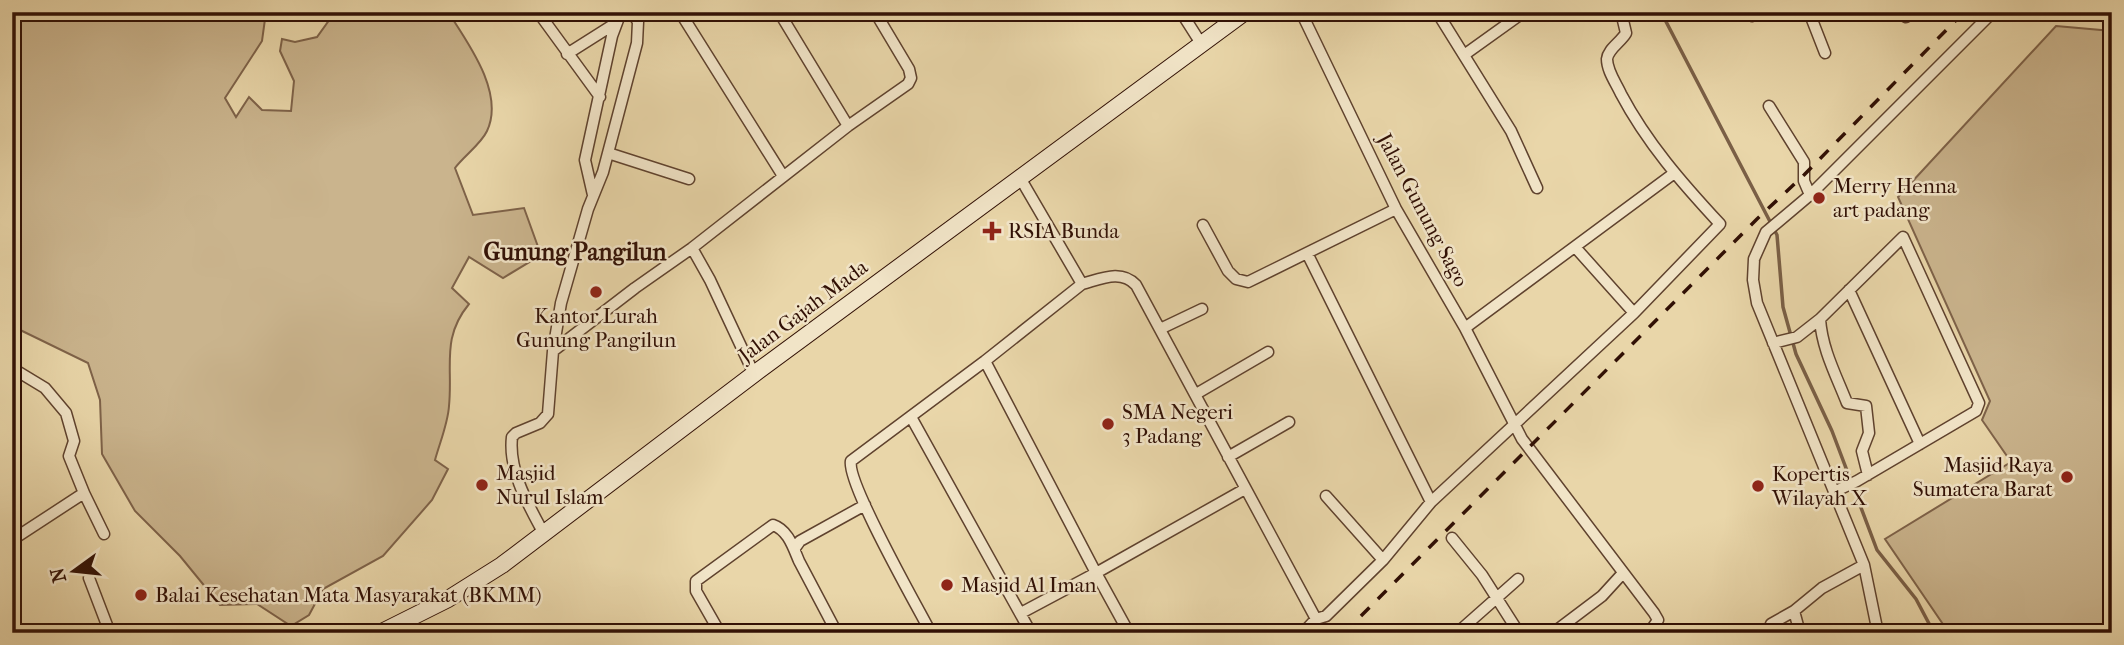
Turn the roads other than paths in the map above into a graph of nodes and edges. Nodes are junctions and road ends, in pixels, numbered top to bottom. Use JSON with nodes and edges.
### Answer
{"nodes":[{"id":1,"x":538,"y":12,"type":"edge"},
{"id":2,"x":632,"y":12,"type":"edge"},
{"id":3,"x":680,"y":12,"type":"edge"},
{"id":4,"x":779,"y":12,"type":"edge"},
{"id":5,"x":875,"y":12,"type":"edge"},
{"id":6,"x":1181,"y":12,"type":"edge"},
{"id":7,"x":1245,"y":12,"type":"edge"},
{"id":8,"x":1301,"y":12,"type":"edge"},
{"id":9,"x":1524,"y":12,"type":"edge"},
{"id":10,"x":1620,"y":12,"type":"edge"},
{"id":11,"x":1809,"y":12,"type":"edge"},
{"id":12,"x":1993,"y":12,"type":"edge"},
{"id":13,"x":1441,"y":14,"type":"edge"},
{"id":14,"x":619,"y":18,"type":"edge"},
{"id":15,"x":1202,"y":45,"type":"junction"},
{"id":16,"x":1825,"y":53,"type":"dead end"},
{"id":17,"x":567,"y":54,"type":"junction"},
{"id":18,"x":1464,"y":55,"type":"junction"},
{"id":19,"x":600,"y":97,"type":"junction"},
{"id":20,"x":1769,"y":106,"type":"dead end"},
{"id":21,"x":848,"y":126,"type":"junction"},
{"id":22,"x":608,"y":153,"type":"junction"},
{"id":23,"x":1674,"y":174,"type":"junction"},
{"id":24,"x":783,"y":176,"type":"junction"},
{"id":25,"x":1019,"y":176,"type":"junction"},
{"id":26,"x":689,"y":179,"type":"dead end"},
{"id":27,"x":1537,"y":188,"type":"dead end"},
{"id":28,"x":593,"y":195,"type":"junction"},
{"id":29,"x":1810,"y":195,"type":"junction"},
{"id":30,"x":1396,"y":209,"type":"junction"},
{"id":31,"x":1203,"y":225,"type":"dead end"},
{"id":32,"x":1575,"y":247,"type":"junction"},
{"id":33,"x":692,"y":248,"type":"junction"},
{"id":34,"x":1308,"y":255,"type":"junction"},
{"id":35,"x":1082,"y":284,"type":"junction"},
{"id":36,"x":1849,"y":290,"type":"junction"},
{"id":37,"x":1202,"y":309,"type":"dead end"},
{"id":38,"x":1634,"y":313,"type":"junction"},
{"id":39,"x":1820,"y":319,"type":"junction"},
{"id":40,"x":1465,"y":328,"type":"junction"},
{"id":41,"x":1160,"y":329,"type":"junction"},
{"id":42,"x":1778,"y":342,"type":"junction"},
{"id":43,"x":553,"y":351,"type":"junction"},
{"id":44,"x":1268,"y":352,"type":"dead end"},
{"id":45,"x":985,"y":361,"type":"junction"},
{"id":46,"x":12,"y":368,"type":"edge"},
{"id":47,"x":754,"y":374,"type":"junction"},
{"id":48,"x":1196,"y":394,"type":"junction"},
{"id":49,"x":911,"y":417,"type":"junction"},
{"id":50,"x":1289,"y":422,"type":"dead end"},
{"id":51,"x":1515,"y":423,"type":"junction"},
{"id":52,"x":1920,"y":444,"type":"junction"},
{"id":53,"x":1228,"y":457,"type":"junction"},
{"id":54,"x":1868,"y":475,"type":"junction"},
{"id":55,"x":1847,"y":486,"type":"junction"},
{"id":56,"x":1245,"y":489,"type":"junction"},
{"id":57,"x":84,"y":493,"type":"junction"},
{"id":58,"x":1326,"y":496,"type":"dead end"},
{"id":59,"x":1431,"y":502,"type":"junction"},
{"id":60,"x":865,"y":505,"type":"junction"},
{"id":61,"x":104,"y":534,"type":"dead end"},
{"id":62,"x":544,"y":534,"type":"junction"},
{"id":63,"x":1452,"y":538,"type":"dead end"},
{"id":64,"x":12,"y":540,"type":"edge"},
{"id":65,"x":795,"y":548,"type":"junction"},
{"id":66,"x":1383,"y":560,"type":"junction"},
{"id":67,"x":1864,"y":565,"type":"junction"},
{"id":68,"x":1096,"y":573,"type":"junction"},
{"id":69,"x":1623,"y":573,"type":"junction"},
{"id":70,"x":89,"y":578,"type":"dead end"},
{"id":71,"x":1518,"y":579,"type":"dead end"},
{"id":72,"x":1497,"y":597,"type":"junction"},
{"id":73,"x":1794,"y":611,"type":"junction"},
{"id":74,"x":1021,"y":613,"type":"junction"},
{"id":75,"x":1317,"y":619,"type":"junction"},
{"id":76,"x":1771,"y":624,"type":"dead end"},
{"id":77,"x":110,"y":633,"type":"edge"},
{"id":78,"x":380,"y":633,"type":"edge"},
{"id":79,"x":720,"y":633,"type":"edge"},
{"id":80,"x":836,"y":633,"type":"edge"},
{"id":81,"x":931,"y":633,"type":"edge"},
{"id":82,"x":1031,"y":633,"type":"edge"},
{"id":83,"x":1129,"y":633,"type":"edge"},
{"id":84,"x":1303,"y":633,"type":"edge"},
{"id":85,"x":1457,"y":633,"type":"edge"},
{"id":86,"x":1519,"y":633,"type":"edge"},
{"id":87,"x":1553,"y":633,"type":"edge"},
{"id":88,"x":1649,"y":633,"type":"edge"},
{"id":89,"x":1800,"y":633,"type":"edge"},
{"id":90,"x":1878,"y":633,"type":"edge"}],
"edges":[{"from":1,"to":17,"type":"street"},
{"from":2,"to":22,"type":"street"},
{"from":3,"to":24,"type":"street"},
{"from":4,"to":21,"type":"street"},
{"from":5,"to":21,"type":"street"},
{"from":6,"to":15,"type":"street"},
{"from":7,"to":15,"type":"main road","name":"Jalan Gajah Mada"},
{"from":8,"to":30,"type":"street","name":"Jalan Gunung Sago"},
{"from":9,"to":18,"type":"street"},
{"from":10,"to":23,"type":"street"},
{"from":11,"to":16,"type":"street"},
{"from":12,"to":29,"type":"street"},
{"from":13,"to":18,"type":"street"},
{"from":14,"to":17,"type":"street"},
{"from":14,"to":19,"type":"street"},
{"from":15,"to":25,"type":"main road","name":"Jalan Gajah Mada"},
{"from":17,"to":19,"type":"street"},
{"from":18,"to":27,"type":"street"},
{"from":19,"to":28,"type":"street"},
{"from":20,"to":29,"type":"street"},
{"from":21,"to":24,"type":"street"},
{"from":22,"to":26,"type":"street"},
{"from":22,"to":28,"type":"street"},
{"from":23,"to":32,"type":"street"},
{"from":23,"to":38,"type":"street"},
{"from":24,"to":33,"type":"street"},
{"from":25,"to":35,"type":"street"},
{"from":25,"to":47,"type":"main road","name":"Jalan Gajah Mada"},
{"from":28,"to":43,"type":"street"},
{"from":29,"to":42,"type":"street"},
{"from":30,"to":34,"type":"street"},
{"from":30,"to":40,"type":"street","name":"Jalan Gunung Sago"},
{"from":31,"to":34,"type":"street"},
{"from":32,"to":38,"type":"street"},
{"from":32,"to":40,"type":"street"},
{"from":33,"to":43,"type":"street"},
{"from":33,"to":47,"type":"street"},
{"from":34,"to":59,"type":"street"},
{"from":35,"to":41,"type":"street"},
{"from":35,"to":45,"type":"street"},
{"from":36,"to":39,"type":"street"},
{"from":36,"to":52,"type":"street"},
{"from":36,"to":52,"type":"street"},
{"from":37,"to":41,"type":"street"},
{"from":38,"to":51,"type":"street"},
{"from":39,"to":42,"type":"street"},
{"from":39,"to":54,"type":"street"},
{"from":40,"to":51,"type":"street","name":"Jalan Gunung Sago"},
{"from":41,"to":48,"type":"street"},
{"from":42,"to":55,"type":"street"},
{"from":43,"to":62,"type":"street"},
{"from":44,"to":48,"type":"street"},
{"from":45,"to":49,"type":"street"},
{"from":45,"to":68,"type":"street"},
{"from":46,"to":57,"type":"street"},
{"from":47,"to":62,"type":"main road","name":"Jalan Gajah Mada"},
{"from":48,"to":53,"type":"street"},
{"from":49,"to":60,"type":"street"},
{"from":49,"to":74,"type":"street"},
{"from":50,"to":53,"type":"street"},
{"from":51,"to":59,"type":"street"},
{"from":51,"to":69,"type":"street","name":"Jalan Gunung Sago"},
{"from":52,"to":54,"type":"street"},
{"from":53,"to":56,"type":"street"},
{"from":54,"to":55,"type":"street"},
{"from":55,"to":67,"type":"street"},
{"from":56,"to":68,"type":"street"},
{"from":56,"to":75,"type":"street"},
{"from":57,"to":61,"type":"street"},
{"from":57,"to":64,"type":"street"},
{"from":58,"to":66,"type":"street"},
{"from":59,"to":66,"type":"street"},
{"from":60,"to":65,"type":"street"},
{"from":60,"to":81,"type":"street"},
{"from":62,"to":78,"type":"main road","name":"Jalan Gajah Mada"},
{"from":63,"to":72,"type":"street"},
{"from":65,"to":79,"type":"street"},
{"from":65,"to":80,"type":"street"},
{"from":66,"to":75,"type":"street"},
{"from":67,"to":73,"type":"street"},
{"from":67,"to":90,"type":"street"},
{"from":68,"to":74,"type":"street"},
{"from":68,"to":83,"type":"street"},
{"from":69,"to":87,"type":"street"},
{"from":69,"to":88,"type":"street","name":"Jalan Gunung Sago"},
{"from":70,"to":77,"type":"street"},
{"from":71,"to":72,"type":"street"},
{"from":72,"to":85,"type":"street"},
{"from":72,"to":86,"type":"street"},
{"from":73,"to":76,"type":"street"},
{"from":73,"to":89,"type":"street"},
{"from":74,"to":82,"type":"street"},
{"from":75,"to":84,"type":"street"}]}
